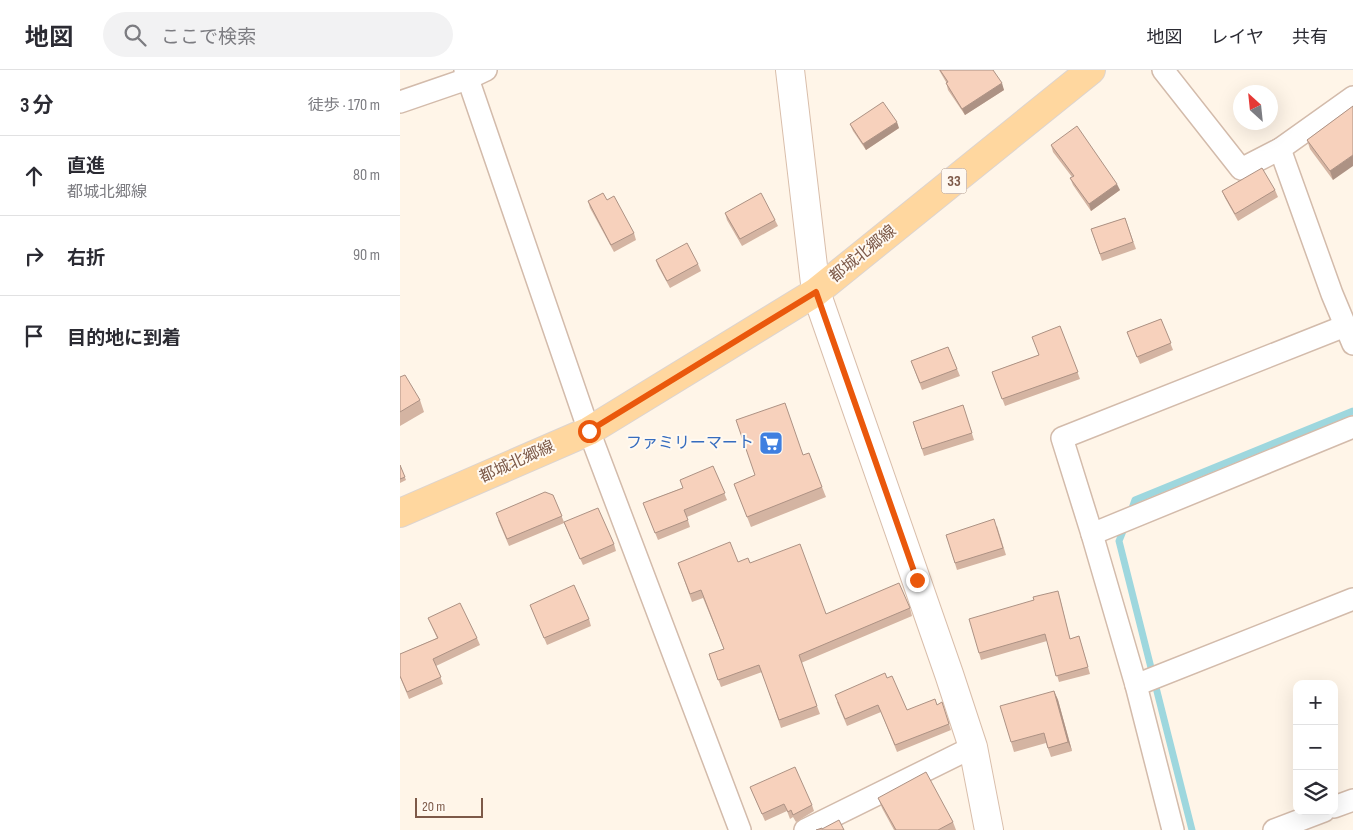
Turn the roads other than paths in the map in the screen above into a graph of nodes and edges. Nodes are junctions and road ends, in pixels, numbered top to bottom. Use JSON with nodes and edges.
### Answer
{"nodes":[{"id":1,"x":790,"y":70,"type":"edge"},
{"id":2,"x":1091,"y":70,"type":"edge"},
{"id":3,"x":1163,"y":70,"type":"edge"},
{"id":4,"x":472,"y":73,"type":"edge"},
{"id":5,"x":1353,"y":97,"type":"edge"},
{"id":6,"x":400,"y":102,"type":"edge"},
{"id":7,"x":1280,"y":149,"type":"junction"},
{"id":8,"x":816,"y":292,"type":"junction"},
{"id":9,"x":1349,"y":335,"type":"edge"},
{"id":10,"x":1353,"y":426,"type":"edge"},
{"id":11,"x":589,"y":431,"type":"junction"},
{"id":12,"x":400,"y":513,"type":"edge"},
{"id":13,"x":1092,"y":534,"type":"junction"},
{"id":14,"x":1353,"y":599,"type":"edge"},
{"id":15,"x":1136,"y":685,"type":"junction"},
{"id":16,"x":973,"y":748,"type":"junction"},
{"id":17,"x":1353,"y":800,"type":"edge"},
{"id":18,"x":1338,"y":806,"type":"edge"},
{"id":19,"x":1313,"y":815,"type":"edge"},
{"id":20,"x":740,"y":830,"type":"edge"},
{"id":21,"x":805,"y":830,"type":"edge"},
{"id":22,"x":989,"y":830,"type":"edge"},
{"id":23,"x":1173,"y":830,"type":"edge"},
{"id":24,"x":1274,"y":830,"type":"edge"}],
"edges":[{"from":1,"to":8,"type":"street"},
{"from":2,"to":8,"type":"main road","name":"都城北郷線","number":"33"},
{"from":3,"to":7,"type":"street"},
{"from":4,"to":6,"type":"street"},
{"from":4,"to":11,"type":"street"},
{"from":5,"to":7,"type":"street"},
{"from":7,"to":9,"type":"street"},
{"from":8,"to":11,"type":"main road","name":"都城北郷線","number":"33"},
{"from":8,"to":16,"type":"street"},
{"from":9,"to":13,"type":"street"},
{"from":10,"to":13,"type":"street"},
{"from":11,"to":12,"type":"main road","name":"都城北郷線","number":"33"},
{"from":11,"to":20,"type":"street"},
{"from":13,"to":15,"type":"street"},
{"from":14,"to":15,"type":"street"},
{"from":15,"to":23,"type":"street"},
{"from":16,"to":21,"type":"street"},
{"from":16,"to":22,"type":"street"},
{"from":17,"to":18,"type":"street"},
{"from":19,"to":24,"type":"street"}]}
